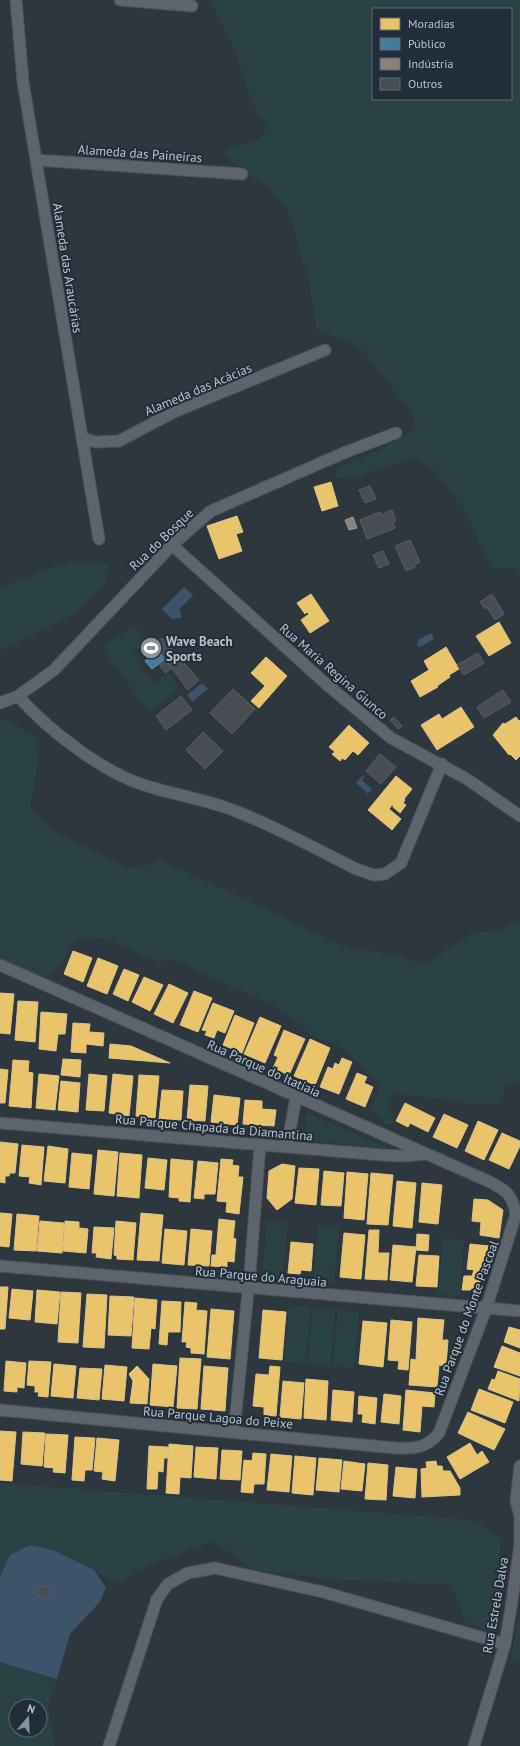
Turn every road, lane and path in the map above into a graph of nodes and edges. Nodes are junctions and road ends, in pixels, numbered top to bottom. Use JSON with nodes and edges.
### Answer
{"nodes":[{"id":1,"x":16,"y":0,"type":"edge"},
{"id":2,"x":120,"y":0,"type":"edge"},
{"id":3,"x":192,"y":6,"type":"dead end"},
{"id":4,"x":36,"y":160,"type":"junction"},
{"id":5,"x":242,"y":174,"type":"dead end"},
{"id":6,"x":325,"y":350,"type":"dead end"},
{"id":7,"x":396,"y":433,"type":"dead end"},
{"id":8,"x":82,"y":438,"type":"junction"},
{"id":9,"x":99,"y":539,"type":"dead end"},
{"id":10,"x":172,"y":545,"type":"junction"},
{"id":11,"x":18,"y":696,"type":"junction"},
{"id":12,"x":0,"y":703,"type":"edge"},
{"id":13,"x":442,"y":764,"type":"junction"},
{"id":14,"x":520,"y":816,"type":"edge"},
{"id":15,"x":0,"y":965,"type":"edge"},
{"id":16,"x":296,"y":1097,"type":"junction"},
{"id":17,"x":0,"y":1122,"type":"edge"},
{"id":18,"x":260,"y":1146,"type":"junction"},
{"id":19,"x":287,"y":1147,"type":"junction"},
{"id":20,"x":427,"y":1154,"type":"junction"},
{"id":21,"x":513,"y":1201,"type":"joint"},
{"id":22,"x":0,"y":1266,"type":"edge"},
{"id":23,"x":248,"y":1288,"type":"junction"},
{"id":24,"x":486,"y":1309,"type":"junction"},
{"id":25,"x":520,"y":1311,"type":"edge"},
{"id":26,"x":0,"y":1410,"type":"edge"},
{"id":27,"x":234,"y":1432,"type":"junction"},
{"id":28,"x":433,"y":1441,"type":"joint"},
{"id":29,"x":520,"y":1466,"type":"edge"},
{"id":30,"x":520,"y":1516,"type":"edge"},
{"id":31,"x":505,"y":1644,"type":"junction"},
{"id":32,"x":109,"y":1746,"type":"edge"},
{"id":33,"x":474,"y":1746,"type":"edge"}],
"edges":[{"from":1,"to":4,"type":"street","name":"Alameda das Araucárias"},
{"from":2,"to":3,"type":"street"},
{"from":4,"to":5,"type":"street","name":"Alameda das Paineiras"},
{"from":4,"to":8,"type":"street","name":"Alameda das Araucárias"},
{"from":6,"to":8,"type":"street","name":"Alameda das Acácias"},
{"from":7,"to":10,"type":"street","name":"Rua do Bosque"},
{"from":8,"to":9,"type":"street","name":"Alameda das Araucárias"},
{"from":10,"to":11,"type":"street","name":"Rua do Bosque"},
{"from":10,"to":13,"type":"street","name":"Rua Maria Regina Giunco"},
{"from":11,"to":12,"type":"street","name":"Rua do Bosque"},
{"from":11,"to":13,"type":"street"},
{"from":13,"to":14,"type":"street","name":"Rua Maria Regina Giunco"},
{"from":15,"to":16,"type":"street","name":"Rua Parque do Itatiaia"},
{"from":16,"to":19,"type":"street"},
{"from":16,"to":20,"type":"street","name":"Rua Parque do Itatiaia"},
{"from":17,"to":18,"type":"street","name":"Rua Parque Chapada da Diamantina"},
{"from":18,"to":19,"type":"street","name":"Rua Parque Chapada da Diamantina"},
{"from":18,"to":23,"type":"street"},
{"from":19,"to":20,"type":"street","name":"Rua Parque Chapada da Diamantina"},
{"from":20,"to":21,"type":"street","name":"Rua Parque do Itatiaia"},
{"from":21,"to":24,"type":"street","name":"Rua Parque do Monte Pascoal"},
{"from":22,"to":23,"type":"street","name":"Rua Parque do Araguaia"},
{"from":23,"to":24,"type":"street","name":"Rua Parque do Araguaia"},
{"from":23,"to":27,"type":"street"},
{"from":24,"to":25,"type":"street","name":"Rua Parque do Araguaia"},
{"from":24,"to":28,"type":"street","name":"Rua Parque do Monte Pascoal"},
{"from":26,"to":27,"type":"street","name":"Rua Parque Lagoa do Peixe"},
{"from":27,"to":28,"type":"street","name":"Rua Parque Lagoa do Peixe"},
{"from":29,"to":30,"type":"street","name":"Rua Estrela Dalva"},
{"from":30,"to":31,"type":"street","name":"Rua Estrela Dalva"},
{"from":31,"to":32,"type":"street"},
{"from":31,"to":33,"type":"street","name":"Rua Estrela Dalva"}]}
